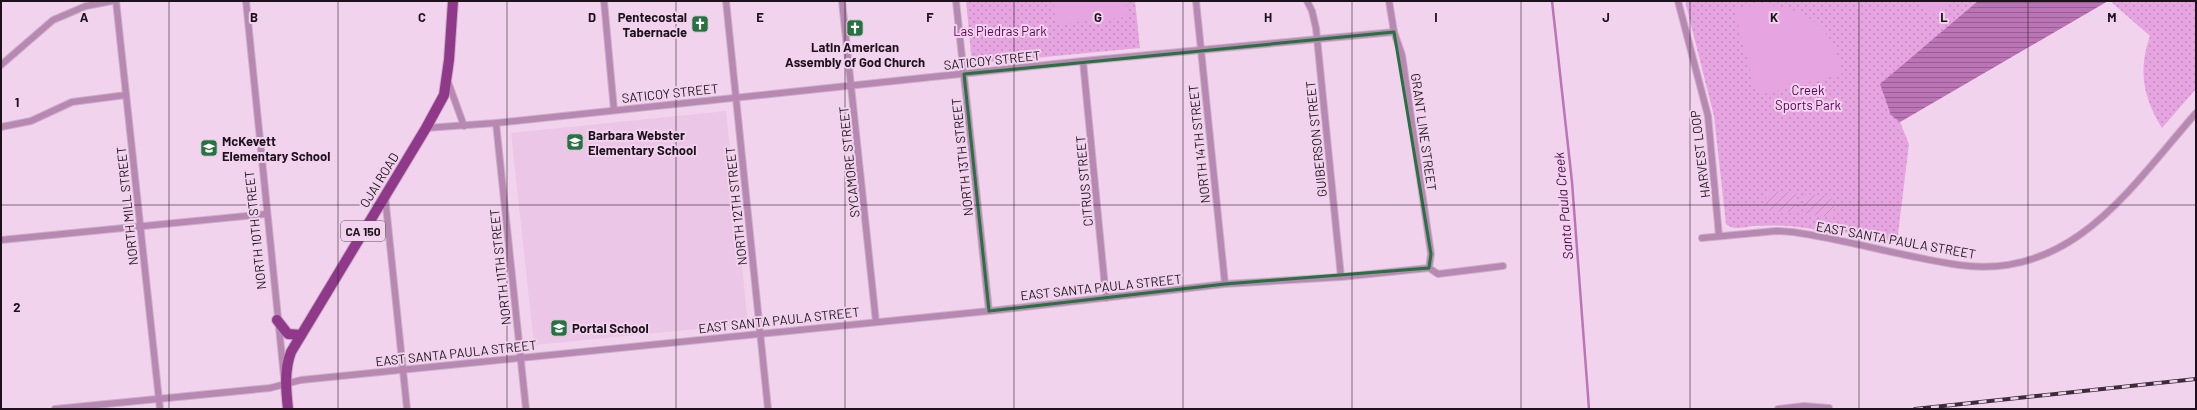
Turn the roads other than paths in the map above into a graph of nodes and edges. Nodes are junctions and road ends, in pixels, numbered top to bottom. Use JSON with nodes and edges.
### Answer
{"nodes":[{"id":1,"x":112,"y":1,"type":"edge"},
{"id":2,"x":116,"y":1,"type":"edge"},
{"id":3,"x":246,"y":1,"type":"edge"},
{"id":4,"x":453,"y":1,"type":"edge"},
{"id":5,"x":604,"y":1,"type":"edge"},
{"id":6,"x":726,"y":1,"type":"edge"},
{"id":7,"x":842,"y":1,"type":"edge"},
{"id":8,"x":956,"y":1,"type":"edge"},
{"id":9,"x":1196,"y":1,"type":"edge"},
{"id":10,"x":1307,"y":1,"type":"edge"},
{"id":11,"x":1389,"y":1,"type":"edge"},
{"id":12,"x":1678,"y":1,"type":"edge"},
{"id":13,"x":1394,"y":32,"type":"junction"},
{"id":14,"x":1317,"y":40,"type":"junction"},
{"id":15,"x":1201,"y":50,"type":"junction"},
{"id":16,"x":1083,"y":62,"type":"junction"},
{"id":17,"x":1,"y":65,"type":"edge"},
{"id":18,"x":964,"y":74,"type":"junction"},
{"id":19,"x":447,"y":79,"type":"junction"},
{"id":20,"x":851,"y":87,"type":"junction"},
{"id":21,"x":126,"y":95,"type":"junction"},
{"id":22,"x":736,"y":97,"type":"junction"},
{"id":23,"x":614,"y":110,"type":"junction"},
{"id":24,"x":2196,"y":113,"type":"edge"},
{"id":25,"x":496,"y":123,"type":"junction"},
{"id":26,"x":464,"y":126,"type":"junction"},
{"id":27,"x":1,"y":127,"type":"edge"},
{"id":28,"x":426,"y":128,"type":"junction"},
{"id":29,"x":385,"y":195,"type":"junction"},
{"id":30,"x":266,"y":214,"type":"junction"},
{"id":31,"x":140,"y":226,"type":"junction"},
{"id":32,"x":1719,"y":236,"type":"junction"},
{"id":33,"x":1702,"y":238,"type":"dead end"},
{"id":34,"x":1,"y":240,"type":"edge"},
{"id":35,"x":1503,"y":266,"type":"dead end"},
{"id":36,"x":1429,"y":268,"type":"junction"},
{"id":37,"x":1340,"y":277,"type":"junction"},
{"id":38,"x":1225,"y":284,"type":"junction"},
{"id":39,"x":1106,"y":298,"type":"junction"},
{"id":40,"x":989,"y":311,"type":"junction"},
{"id":41,"x":277,"y":320,"type":"junction"},
{"id":42,"x":876,"y":322,"type":"junction"},
{"id":43,"x":760,"y":333,"type":"junction"},
{"id":44,"x":301,"y":335,"type":"junction"},
{"id":45,"x":521,"y":357,"type":"junction"},
{"id":46,"x":403,"y":369,"type":"junction"},
{"id":47,"x":285,"y":385,"type":"junction"},
{"id":48,"x":159,"y":398,"type":"junction"},
{"id":49,"x":1829,"y":408,"type":"edge"},
{"id":50,"x":56,"y":409,"type":"edge"},
{"id":51,"x":160,"y":409,"type":"edge"},
{"id":52,"x":288,"y":409,"type":"edge"},
{"id":53,"x":407,"y":409,"type":"edge"},
{"id":54,"x":526,"y":409,"type":"edge"},
{"id":55,"x":768,"y":409,"type":"edge"},
{"id":56,"x":1778,"y":409,"type":"edge"}],
"edges":[{"from":1,"to":17,"type":"street"},
{"from":2,"to":21,"type":"street","name":"NORTH MILL STREET"},
{"from":3,"to":30,"type":"street","name":"NORTH 10TH STREET"},
{"from":4,"to":19,"type":"main road","name":"OJAI ROAD","number":"CA 150"},
{"from":5,"to":23,"type":"street"},
{"from":6,"to":22,"type":"street","name":"NORTH 12TH STREET"},
{"from":7,"to":20,"type":"street","name":"SYCAMORE STREET"},
{"from":8,"to":18,"type":"street","name":"NORTH 13TH STREET"},
{"from":9,"to":15,"type":"street","name":"NORTH 14TH STREET"},
{"from":10,"to":14,"type":"street","name":"GUIBERSON STREET"},
{"from":11,"to":13,"type":"street","name":"GRANT LINE STREET"},
{"from":12,"to":32,"type":"street","name":"HARVEST LOOP"},
{"from":13,"to":14,"type":"street","name":"SATICOY STREET"},
{"from":13,"to":36,"type":"street","name":"GRANT LINE STREET"},
{"from":14,"to":15,"type":"street","name":"SATICOY STREET"},
{"from":14,"to":37,"type":"street","name":"GUIBERSON STREET"},
{"from":15,"to":16,"type":"street","name":"SATICOY STREET"},
{"from":15,"to":38,"type":"street","name":"NORTH 14TH STREET"},
{"from":16,"to":18,"type":"street","name":"SATICOY STREET"},
{"from":16,"to":39,"type":"street","name":"CITRUS STREET"},
{"from":18,"to":20,"type":"street","name":"SATICOY STREET"},
{"from":18,"to":40,"type":"street","name":"NORTH 13TH STREET"},
{"from":19,"to":26,"type":"street"},
{"from":19,"to":28,"type":"main road","name":"OJAI ROAD","number":"CA 150"},
{"from":20,"to":22,"type":"street","name":"SATICOY STREET"},
{"from":20,"to":42,"type":"street","name":"SYCAMORE STREET"},
{"from":21,"to":27,"type":"street"},
{"from":21,"to":31,"type":"street","name":"NORTH MILL STREET"},
{"from":22,"to":23,"type":"street","name":"SATICOY STREET"},
{"from":22,"to":43,"type":"street","name":"NORTH 12TH STREET"},
{"from":23,"to":25,"type":"street","name":"SATICOY STREET"},
{"from":24,"to":32,"type":"street","name":"EAST SANTA PAULA STREET"},
{"from":25,"to":26,"type":"street","name":"SATICOY STREET"},
{"from":25,"to":45,"type":"street","name":"NORTH 11TH STREET"},
{"from":26,"to":28,"type":"street","name":"SATICOY STREET"},
{"from":28,"to":29,"type":"main road","name":"OJAI ROAD","number":"CA 150"},
{"from":29,"to":44,"type":"main road","name":"OJAI ROAD","number":"CA 150"},
{"from":29,"to":46,"type":"street"},
{"from":30,"to":31,"type":"street"},
{"from":30,"to":41,"type":"street","name":"NORTH 10TH STREET"},
{"from":31,"to":34,"type":"street"},
{"from":31,"to":48,"type":"street","name":"NORTH MILL STREET"},
{"from":32,"to":33,"type":"street","name":"EAST SANTA PAULA STREET"},
{"from":35,"to":36,"type":"street","name":"EAST SANTA PAULA STREET"},
{"from":36,"to":37,"type":"street","name":"EAST SANTA PAULA STREET"},
{"from":37,"to":38,"type":"street","name":"EAST SANTA PAULA STREET"},
{"from":38,"to":39,"type":"street","name":"EAST SANTA PAULA STREET"},
{"from":39,"to":40,"type":"street","name":"EAST SANTA PAULA STREET"},
{"from":40,"to":42,"type":"street","name":"EAST SANTA PAULA STREET"},
{"from":41,"to":44,"type":"main road"},
{"from":41,"to":47,"type":"street","name":"NORTH 10TH STREET"},
{"from":42,"to":43,"type":"street","name":"EAST SANTA PAULA STREET"},
{"from":43,"to":45,"type":"street","name":"EAST SANTA PAULA STREET"},
{"from":43,"to":55,"type":"street","name":"NORTH 12TH STREET"},
{"from":44,"to":47,"type":"main road","name":"OJAI ROAD","number":"CA 150"},
{"from":45,"to":46,"type":"street","name":"EAST SANTA PAULA STREET"},
{"from":45,"to":54,"type":"street","name":"NORTH 11TH STREET"},
{"from":46,"to":47,"type":"street","name":"EAST SANTA PAULA STREET"},
{"from":46,"to":53,"type":"street"},
{"from":47,"to":48,"type":"street","name":"EAST SANTA PAULA STREET"},
{"from":47,"to":52,"type":"main road","name":"NORTH 10TH STREET","number":"CA 150"},
{"from":48,"to":50,"type":"street","name":"EAST SANTA PAULA STREET"},
{"from":48,"to":51,"type":"street","name":"NORTH MILL STREET"},
{"from":49,"to":56,"type":"street"}]}
